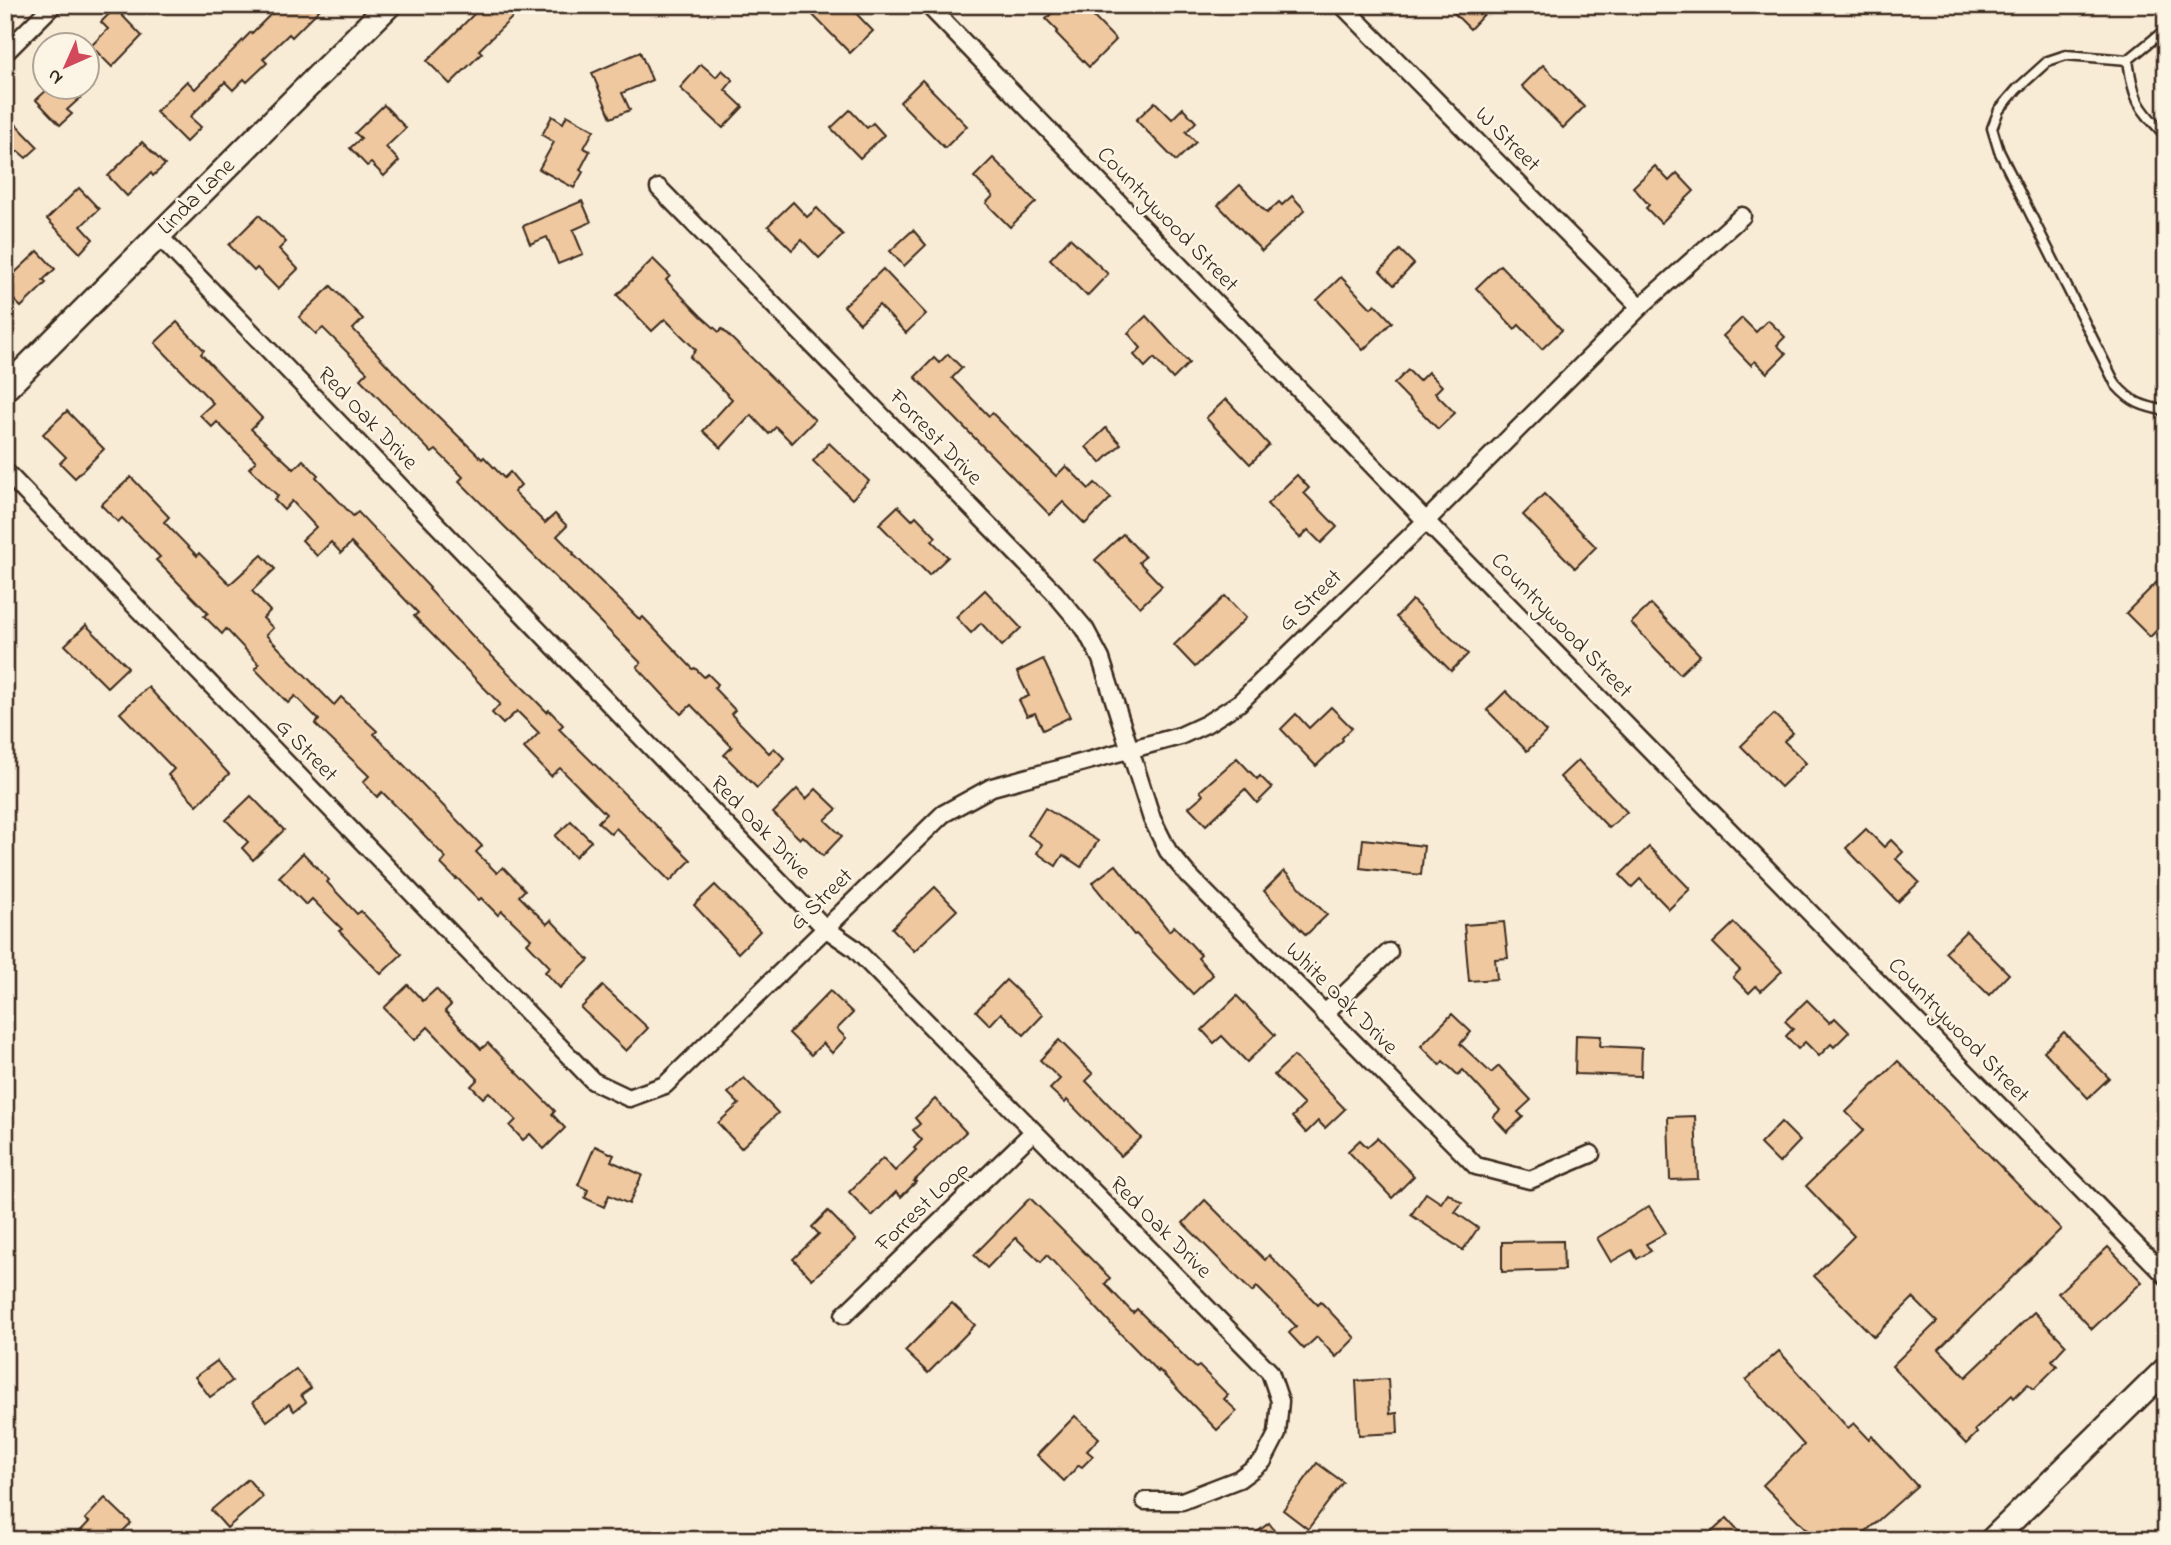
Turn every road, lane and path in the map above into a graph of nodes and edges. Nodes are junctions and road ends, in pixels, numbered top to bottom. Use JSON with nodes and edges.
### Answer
{"nodes":[{"id":1,"x":53,"y":5,"type":"edge"},
{"id":2,"x":389,"y":5,"type":"edge"},
{"id":3,"x":928,"y":5,"type":"edge"},
{"id":4,"x":1342,"y":5,"type":"edge"},
{"id":5,"x":2166,"y":29,"type":"edge"},
{"id":6,"x":5,"y":52,"type":"edge"},
{"id":7,"x":2129,"y":60,"type":"junction"},
{"id":8,"x":2166,"y":136,"type":"edge"},
{"id":9,"x":659,"y":188,"type":"dead end"},
{"id":10,"x":1742,"y":216,"type":"dead end"},
{"id":11,"x":159,"y":236,"type":"junction"},
{"id":12,"x":1640,"y":307,"type":"junction"},
{"id":13,"x":5,"y":389,"type":"edge"},
{"id":14,"x":2166,"y":411,"type":"edge"},
{"id":15,"x":5,"y":471,"type":"edge"},
{"id":16,"x":1426,"y":521,"type":"junction"},
{"id":17,"x":1129,"y":750,"type":"junction"},
{"id":18,"x":825,"y":928,"type":"junction"},
{"id":19,"x":1389,"y":952,"type":"dead end"},
{"id":20,"x":1324,"y":1014,"type":"junction"},
{"id":21,"x":1033,"y":1132,"type":"junction"},
{"id":22,"x":1591,"y":1154,"type":"dead end"},
{"id":23,"x":2166,"y":1276,"type":"edge"},
{"id":24,"x":844,"y":1315,"type":"dead end"},
{"id":25,"x":2166,"y":1369,"type":"edge"},
{"id":26,"x":1144,"y":1501,"type":"dead end"},
{"id":27,"x":1992,"y":1540,"type":"edge"}],
"edges":[{"from":1,"to":6,"type":"street"},
{"from":2,"to":11,"type":"street","name":"Linda Lane"},
{"from":3,"to":16,"type":"street","name":"Countrywood Street"},
{"from":4,"to":12,"type":"street","name":"W Street"},
{"from":5,"to":7,"type":"lane"},
{"from":7,"to":8,"type":"lane"},
{"from":7,"to":14,"type":"lane"},
{"from":9,"to":17,"type":"street","name":"Forrest Drive"},
{"from":10,"to":12,"type":"street","name":"G Street"},
{"from":11,"to":13,"type":"street","name":"Linda Lane"},
{"from":11,"to":18,"type":"street","name":"Red Oak Drive"},
{"from":12,"to":16,"type":"street","name":"G Street"},
{"from":15,"to":18,"type":"street","name":"G Street"},
{"from":16,"to":17,"type":"street","name":"G Street"},
{"from":16,"to":23,"type":"street","name":"Countrywood Street"},
{"from":17,"to":18,"type":"street","name":"G Street"},
{"from":17,"to":20,"type":"street","name":"White Oak Drive"},
{"from":18,"to":21,"type":"street","name":"Red Oak Drive"},
{"from":19,"to":20,"type":"street"},
{"from":20,"to":22,"type":"street","name":"White Oak Drive"},
{"from":21,"to":24,"type":"street","name":"Forrest Loop"},
{"from":21,"to":26,"type":"street","name":"Red Oak Drive"},
{"from":25,"to":27,"type":"street"}]}
